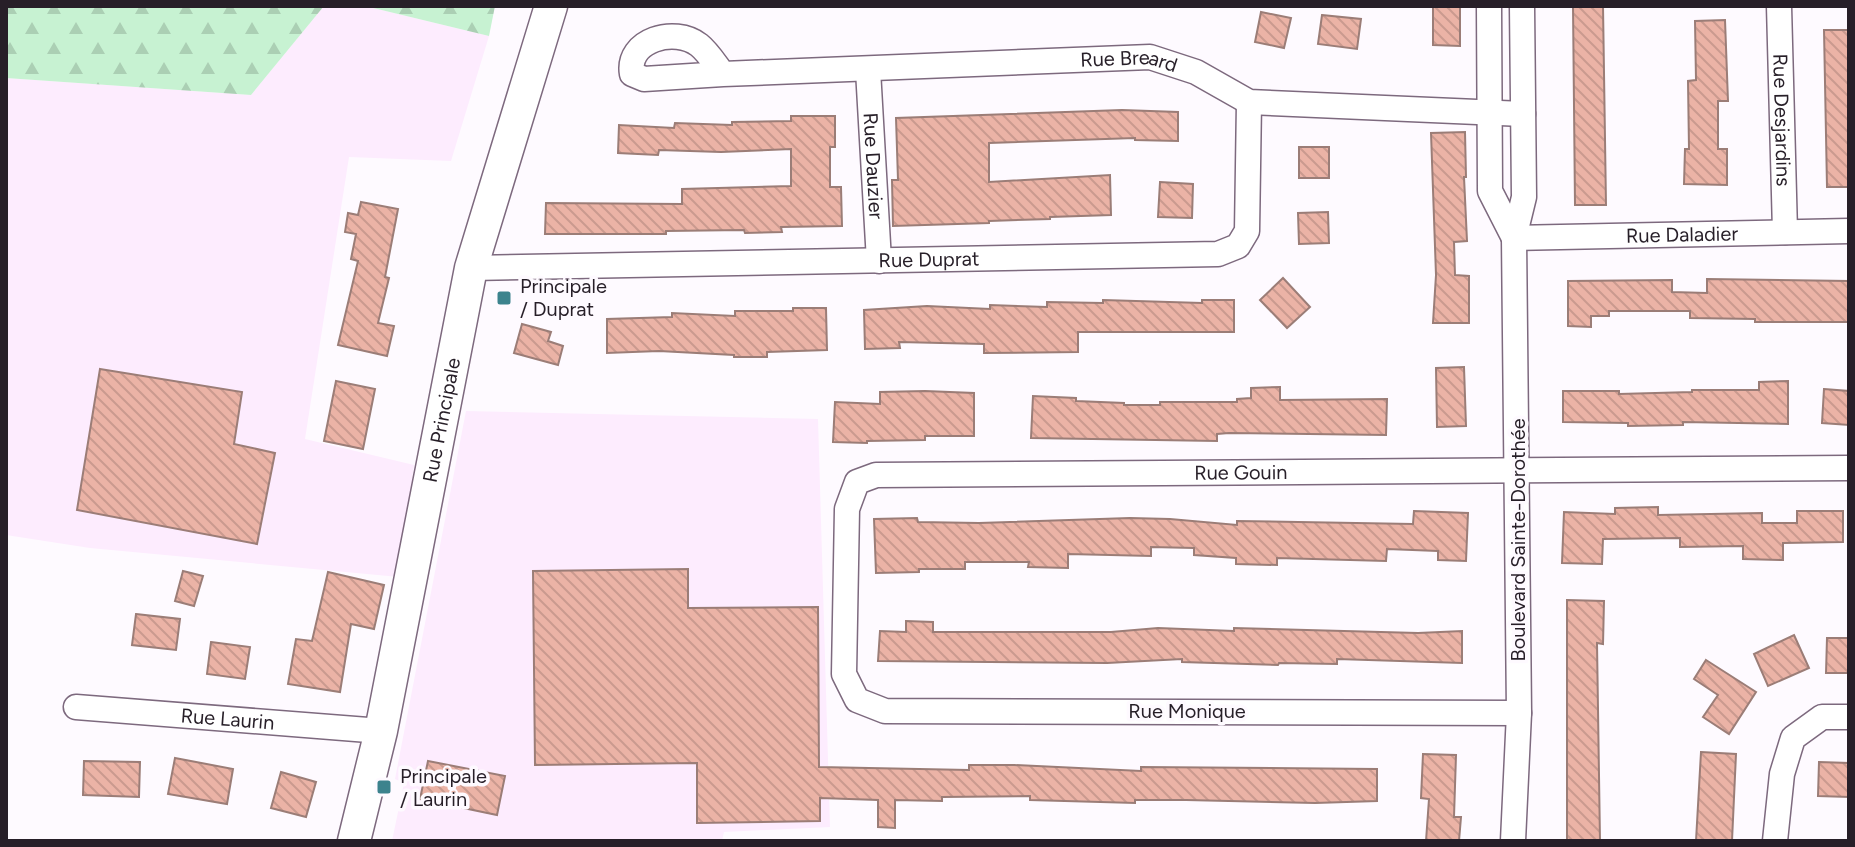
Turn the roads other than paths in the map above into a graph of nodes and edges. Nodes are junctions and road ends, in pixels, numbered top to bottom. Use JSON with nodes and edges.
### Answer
{"nodes":[{"id":1,"x":551,"y":6,"type":"edge"},
{"id":2,"x":1489,"y":6,"type":"edge"},
{"id":3,"x":1522,"y":6,"type":"edge"},
{"id":4,"x":1779,"y":6,"type":"edge"},
{"id":5,"x":868,"y":70,"type":"junction"},
{"id":6,"x":723,"y":74,"type":"dead end"},
{"id":7,"x":1249,"y":102,"type":"junction"},
{"id":8,"x":1489,"y":114,"type":"junction"},
{"id":9,"x":1523,"y":114,"type":"junction"},
{"id":10,"x":1849,"y":231,"type":"edge"},
{"id":11,"x":1785,"y":232,"type":"junction"},
{"id":12,"x":1514,"y":238,"type":"junction"},
{"id":13,"x":879,"y":261,"type":"junction"},
{"id":14,"x":471,"y":268,"type":"junction"},
{"id":15,"x":1849,"y":468,"type":"edge"},
{"id":16,"x":1518,"y":469,"type":"junction"},
{"id":17,"x":857,"y":700,"type":"joint"},
{"id":18,"x":76,"y":707,"type":"dead end"},
{"id":19,"x":1519,"y":713,"type":"junction"},
{"id":20,"x":1849,"y":717,"type":"edge"},
{"id":21,"x":381,"y":731,"type":"junction"},
{"id":22,"x":354,"y":841,"type":"edge"},
{"id":23,"x":1513,"y":841,"type":"edge"},
{"id":24,"x":1775,"y":841,"type":"edge"}],
"edges":[{"from":1,"to":14,"type":"street","name":"Rue Principale"},
{"from":2,"to":8,"type":"street","name":"Boulevard Sainte-Dorothée"},
{"from":3,"to":9,"type":"street","name":"Boulevard Sainte-Dorothée"},
{"from":4,"to":11,"type":"street","name":"Rue Desjardins"},
{"from":5,"to":6,"type":"street","name":"Rue Breard"},
{"from":5,"to":7,"type":"street","name":"Rue Breard"},
{"from":5,"to":13,"type":"street","name":"Rue Dauzier"},
{"from":7,"to":8,"type":"street","name":"Rue Breard"},
{"from":7,"to":13,"type":"street","name":"Rue Duprat"},
{"from":8,"to":9,"type":"street","name":"Rue Breard"},
{"from":8,"to":12,"type":"street","name":"Boulevard Sainte-Dorothée"},
{"from":9,"to":12,"type":"street","name":"Boulevard Sainte-Dorothée"},
{"from":10,"to":11,"type":"street","name":"Rue Daladier"},
{"from":11,"to":12,"type":"street","name":"Rue Daladier"},
{"from":12,"to":16,"type":"street","name":"Boulevard Sainte-Dorothée"},
{"from":13,"to":14,"type":"street","name":"Rue Duprat"},
{"from":14,"to":21,"type":"street","name":"Rue Principale"},
{"from":15,"to":16,"type":"street","name":"Rue Gouin"},
{"from":16,"to":17,"type":"street","name":"Rue Gouin"},
{"from":16,"to":19,"type":"street","name":"Boulevard Sainte-Dorothée"},
{"from":17,"to":19,"type":"street","name":"Rue Monique"},
{"from":18,"to":21,"type":"street","name":"Rue Laurin"},
{"from":19,"to":23,"type":"street","name":"Boulevard Sainte-Dorothée"},
{"from":20,"to":24,"type":"street"},
{"from":21,"to":22,"type":"street","name":"Rue Principale"}]}
